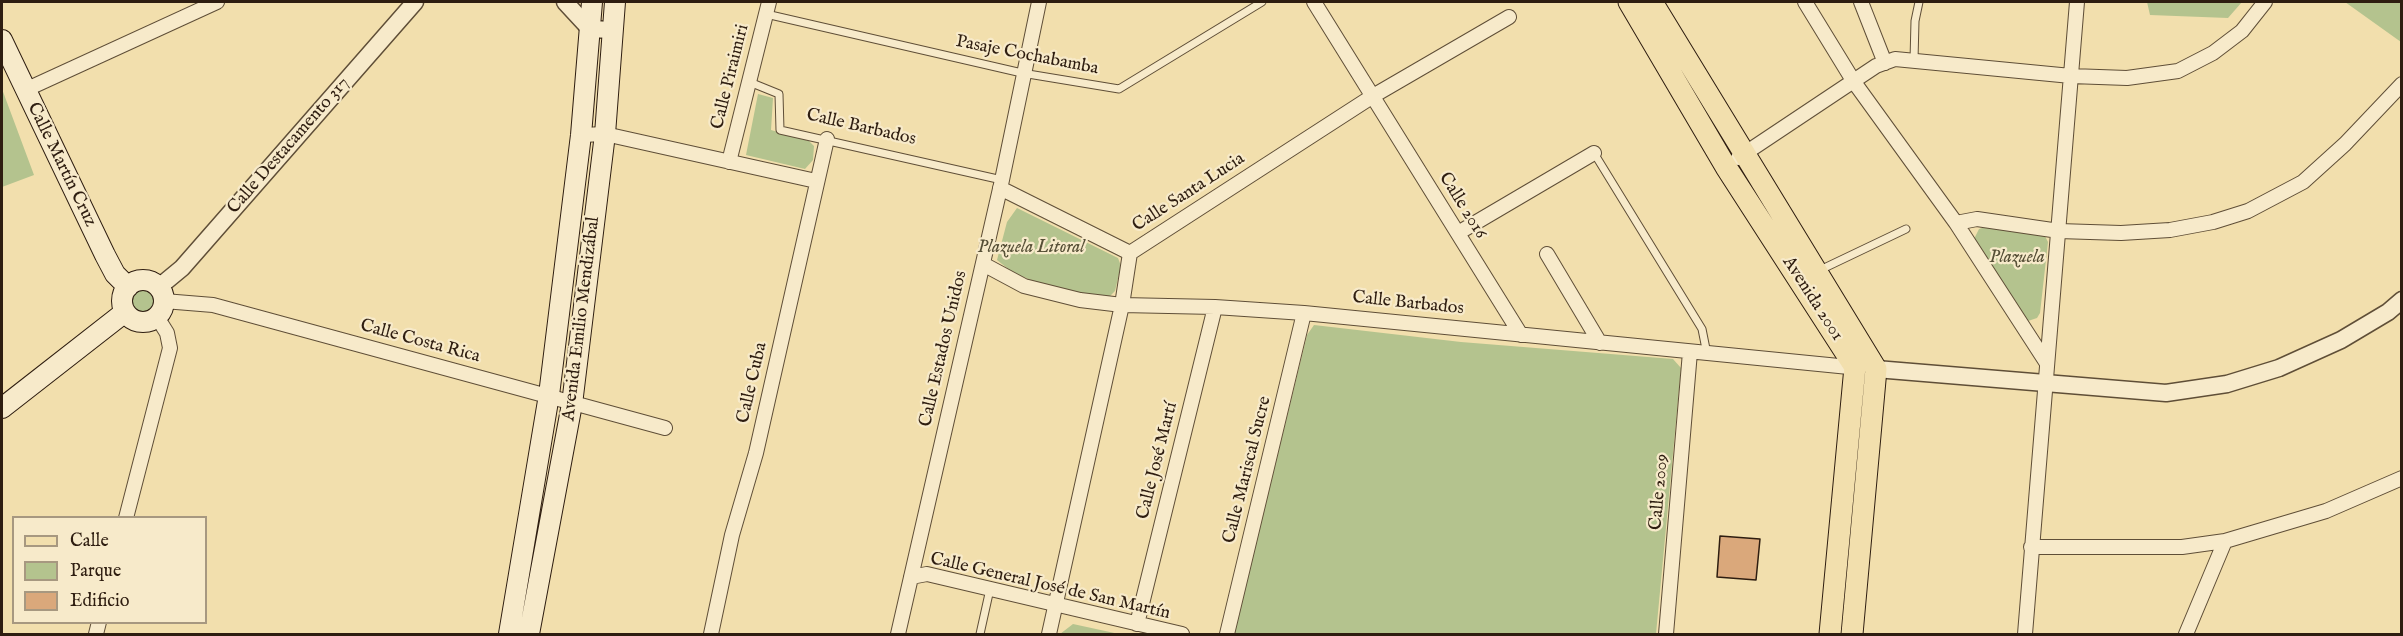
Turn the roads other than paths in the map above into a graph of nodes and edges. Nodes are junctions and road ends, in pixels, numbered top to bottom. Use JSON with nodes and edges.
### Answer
{"nodes":[{"id":1,"x":217,"y":2,"type":"edge"},
{"id":2,"x":415,"y":2,"type":"edge"},
{"id":3,"x":565,"y":2,"type":"edge"},
{"id":4,"x":592,"y":2,"type":"edge"},
{"id":5,"x":615,"y":2,"type":"edge"},
{"id":6,"x":1039,"y":2,"type":"edge"},
{"id":7,"x":1262,"y":2,"type":"edge"},
{"id":8,"x":1315,"y":2,"type":"edge"},
{"id":9,"x":1629,"y":2,"type":"edge"},
{"id":10,"x":1652,"y":2,"type":"edge"},
{"id":11,"x":1805,"y":2,"type":"edge"},
{"id":12,"x":1862,"y":2,"type":"edge"},
{"id":13,"x":1919,"y":2,"type":"edge"},
{"id":14,"x":2077,"y":2,"type":"edge"},
{"id":15,"x":2265,"y":2,"type":"edge"},
{"id":16,"x":768,"y":8,"type":"edge"},
{"id":17,"x":1509,"y":17,"type":"dead end"},
{"id":18,"x":590,"y":29,"type":"junction"},
{"id":19,"x":612,"y":30,"type":"junction"},
{"id":20,"x":2,"y":40,"type":"edge"},
{"id":21,"x":1914,"y":60,"type":"junction"},
{"id":22,"x":1885,"y":63,"type":"junction"},
{"id":23,"x":1022,"y":73,"type":"junction"},
{"id":24,"x":2071,"y":76,"type":"junction"},
{"id":25,"x":747,"y":81,"type":"junction"},
{"id":26,"x":1854,"y":82,"type":"junction"},
{"id":27,"x":2402,"y":84,"type":"edge"},
{"id":28,"x":25,"y":90,"type":"junction"},
{"id":29,"x":1373,"y":96,"type":"junction"},
{"id":30,"x":606,"y":134,"type":"junction"},
{"id":31,"x":581,"y":135,"type":"junction"},
{"id":32,"x":827,"y":139,"type":"junction"},
{"id":33,"x":1594,"y":153,"type":"joint"},
{"id":34,"x":1744,"y":153,"type":"junction"},
{"id":35,"x":729,"y":162,"type":"junction"},
{"id":36,"x":1726,"y":167,"type":"junction"},
{"id":37,"x":816,"y":181,"type":"junction"},
{"id":38,"x":1001,"y":184,"type":"junction"},
{"id":39,"x":1956,"y":223,"type":"junction"},
{"id":40,"x":1906,"y":229,"type":"dead end"},
{"id":41,"x":2059,"y":231,"type":"junction"},
{"id":42,"x":1458,"y":232,"type":"junction"},
{"id":43,"x":1130,"y":254,"type":"junction"},
{"id":44,"x":1547,"y":254,"type":"dead end"},
{"id":45,"x":983,"y":264,"type":"junction"},
{"id":46,"x":1817,"y":271,"type":"junction"},
{"id":47,"x":128,"y":287,"type":"junction"},
{"id":48,"x":2402,"y":300,"type":"edge"},
{"id":49,"x":160,"y":302,"type":"junction"},
{"id":50,"x":1122,"y":305,"type":"junction"},
{"id":51,"x":1215,"y":307,"type":"junction"},
{"id":52,"x":125,"y":312,"type":"junction"},
{"id":53,"x":1304,"y":314,"type":"junction"},
{"id":54,"x":1521,"y":335,"type":"junction"},
{"id":55,"x":1600,"y":343,"type":"junction"},
{"id":56,"x":1690,"y":352,"type":"junction"},
{"id":57,"x":1707,"y":354,"type":"junction"},
{"id":58,"x":2046,"y":362,"type":"junction"},
{"id":59,"x":1855,"y":367,"type":"junction"},
{"id":60,"x":1876,"y":369,"type":"junction"},
{"id":61,"x":2045,"y":384,"type":"junction"},
{"id":62,"x":549,"y":395,"type":"junction"},
{"id":63,"x":572,"y":404,"type":"junction"},
{"id":64,"x":2,"y":408,"type":"edge"},
{"id":65,"x":665,"y":428,"type":"dead end"},
{"id":66,"x":2402,"y":478,"type":"edge"},
{"id":67,"x":127,"y":516,"type":"edge"},
{"id":68,"x":2225,"y":541,"type":"junction"},
{"id":69,"x":2031,"y":547,"type":"junction"},
{"id":70,"x":911,"y":578,"type":"junction"},
{"id":71,"x":990,"y":589,"type":"junction"},
{"id":72,"x":1056,"y":604,"type":"junction"},
{"id":73,"x":1137,"y":624,"type":"junction"},
{"id":74,"x":508,"y":634,"type":"edge"},
{"id":75,"x":529,"y":634,"type":"edge"},
{"id":76,"x":711,"y":634,"type":"edge"},
{"id":77,"x":898,"y":634,"type":"edge"},
{"id":78,"x":980,"y":634,"type":"edge"},
{"id":79,"x":1049,"y":634,"type":"edge"},
{"id":80,"x":1182,"y":634,"type":"edge"},
{"id":81,"x":1227,"y":634,"type":"edge"},
{"id":82,"x":1666,"y":634,"type":"edge"},
{"id":83,"x":1830,"y":634,"type":"edge"},
{"id":84,"x":1852,"y":634,"type":"edge"},
{"id":85,"x":2025,"y":634,"type":"edge"},
{"id":86,"x":2186,"y":634,"type":"edge"}],
"edges":[{"from":1,"to":28,"type":"street"},
{"from":2,"to":49,"type":"street","name":"Calle Destacamento 317"},
{"from":3,"to":18,"type":"street"},
{"from":4,"to":18,"type":"main road","name":"Avenida Emilio Mendizábal"},
{"from":5,"to":19,"type":"main road","name":"Avenida Emilio Mendizábal"},
{"from":6,"to":23,"type":"street","name":"Calle Estados Unidos"},
{"from":7,"to":23,"type":"lane","name":"Pasaje Cochabamba"},
{"from":8,"to":29,"type":"street","name":"Calle 2016"},
{"from":9,"to":36,"type":"main road","name":"Avenida 2001"},
{"from":10,"to":34,"type":"main road","name":"Avenida 2001"},
{"from":11,"to":26,"type":"street"},
{"from":12,"to":22,"type":"street"},
{"from":13,"to":21,"type":"lane"},
{"from":14,"to":24,"type":"street"},
{"from":15,"to":24,"type":"street"},
{"from":16,"to":23,"type":"lane","name":"Pasaje Cochabamba"},
{"from":16,"to":25,"type":"street","name":"Calle Piraimiri"},
{"from":17,"to":29,"type":"street","name":"Calle Santa Lucia"},
{"from":18,"to":19,"type":"street"},
{"from":18,"to":31,"type":"main road","name":"Avenida Emilio Mendizábal"},
{"from":19,"to":30,"type":"main road","name":"Avenida Emilio Mendizábal"},
{"from":20,"to":28,"type":"main road","name":"Calle Martín Cruz"},
{"from":21,"to":22,"type":"street"},
{"from":21,"to":24,"type":"street"},
{"from":22,"to":26,"type":"street"},
{"from":23,"to":38,"type":"street","name":"Calle Estados Unidos"},
{"from":24,"to":41,"type":"street"},
{"from":25,"to":32,"type":"lane","name":"Calle Barbados"},
{"from":25,"to":35,"type":"street","name":"Calle Piraimiri"},
{"from":26,"to":34,"type":"street"},
{"from":26,"to":39,"type":"street"},
{"from":27,"to":41,"type":"street"},
{"from":28,"to":47,"type":"main road","name":"Calle Martín Cruz"},
{"from":29,"to":42,"type":"street","name":"Calle 2016"},
{"from":29,"to":43,"type":"street","name":"Calle Santa Lucia"},
{"from":30,"to":31,"type":"street"},
{"from":30,"to":35,"type":"street"},
{"from":30,"to":63,"type":"main road","name":"Avenida Emilio Mendizábal"},
{"from":31,"to":62,"type":"main road","name":"Avenida Emilio Mendizábal"},
{"from":32,"to":37,"type":"street","name":"Calle Cuba"},
{"from":32,"to":38,"type":"lane","name":"Calle Barbados"},
{"from":33,"to":42,"type":"street"},
{"from":33,"to":57,"type":"lane"},
{"from":34,"to":36,"type":"street"},
{"from":34,"to":46,"type":"main road","name":"Avenida 2001"},
{"from":35,"to":37,"type":"street"},
{"from":36,"to":59,"type":"main road","name":"Avenida 2001"},
{"from":37,"to":76,"type":"street","name":"Calle Cuba"},
{"from":38,"to":43,"type":"street"},
{"from":38,"to":45,"type":"street","name":"Calle Estados Unidos"},
{"from":39,"to":41,"type":"street"},
{"from":39,"to":58,"type":"street"},
{"from":40,"to":46,"type":"lane"},
{"from":41,"to":58,"type":"street"},
{"from":42,"to":54,"type":"street","name":"Calle 2016"},
{"from":43,"to":50,"type":"street","name":"Calle Santa Lucia"},
{"from":44,"to":55,"type":"street"},
{"from":45,"to":50,"type":"street","name":"Calle Barbados"},
{"from":45,"to":70,"type":"street","name":"Calle Estados Unidos"},
{"from":46,"to":60,"type":"main road","name":"Avenida 2001"},
{"from":47,"to":49,"type":"main road"},
{"from":47,"to":52,"type":"main road"},
{"from":48,"to":61,"type":"street"},
{"from":49,"to":52,"type":"main road"},
{"from":49,"to":62,"type":"street","name":"Calle Costa Rica"},
{"from":49,"to":67,"type":"street"},
{"from":50,"to":51,"type":"street","name":"Calle Barbados"},
{"from":50,"to":72,"type":"street","name":"Calle Santa Lucia"},
{"from":51,"to":53,"type":"street","name":"Calle Barbados"},
{"from":51,"to":73,"type":"street","name":"Calle José Martí"},
{"from":52,"to":64,"type":"main road"},
{"from":53,"to":54,"type":"street","name":"Calle Barbados"},
{"from":53,"to":81,"type":"street","name":"Calle Mariscal Sucre"},
{"from":54,"to":55,"type":"street","name":"Calle Barbados"},
{"from":55,"to":56,"type":"street","name":"Calle Barbados"},
{"from":56,"to":57,"type":"street","name":"Calle Barbados"},
{"from":56,"to":82,"type":"street","name":"Calle 2009"},
{"from":57,"to":59,"type":"street","name":"Calle Barbados"},
{"from":58,"to":61,"type":"street"},
{"from":59,"to":60,"type":"street","name":"Calle Barbados"},
{"from":59,"to":83,"type":"main road"},
{"from":60,"to":61,"type":"street"},
{"from":60,"to":84,"type":"main road"},
{"from":61,"to":69,"type":"street"},
{"from":62,"to":63,"type":"street","name":"Calle Costa Rica"},
{"from":62,"to":74,"type":"main road","name":"Avenida Emilio Mendizábal"},
{"from":63,"to":65,"type":"street","name":"Calle Costa Rica"},
{"from":63,"to":75,"type":"main road","name":"Avenida Emilio Mendizábal"},
{"from":66,"to":68,"type":"street"},
{"from":68,"to":69,"type":"street"},
{"from":68,"to":86,"type":"street"},
{"from":69,"to":85,"type":"street"},
{"from":70,"to":71,"type":"street","name":"Calle General José de San Martín"},
{"from":70,"to":77,"type":"street","name":"Calle Estados Unidos"},
{"from":71,"to":72,"type":"street","name":"Calle General José de San Martín"},
{"from":71,"to":78,"type":"lane"},
{"from":72,"to":73,"type":"street","name":"Calle General José de San Martín"},
{"from":72,"to":79,"type":"street","name":"Calle Santa Lucia"},
{"from":73,"to":80,"type":"street","name":"Calle General José de San Martín"}]}
